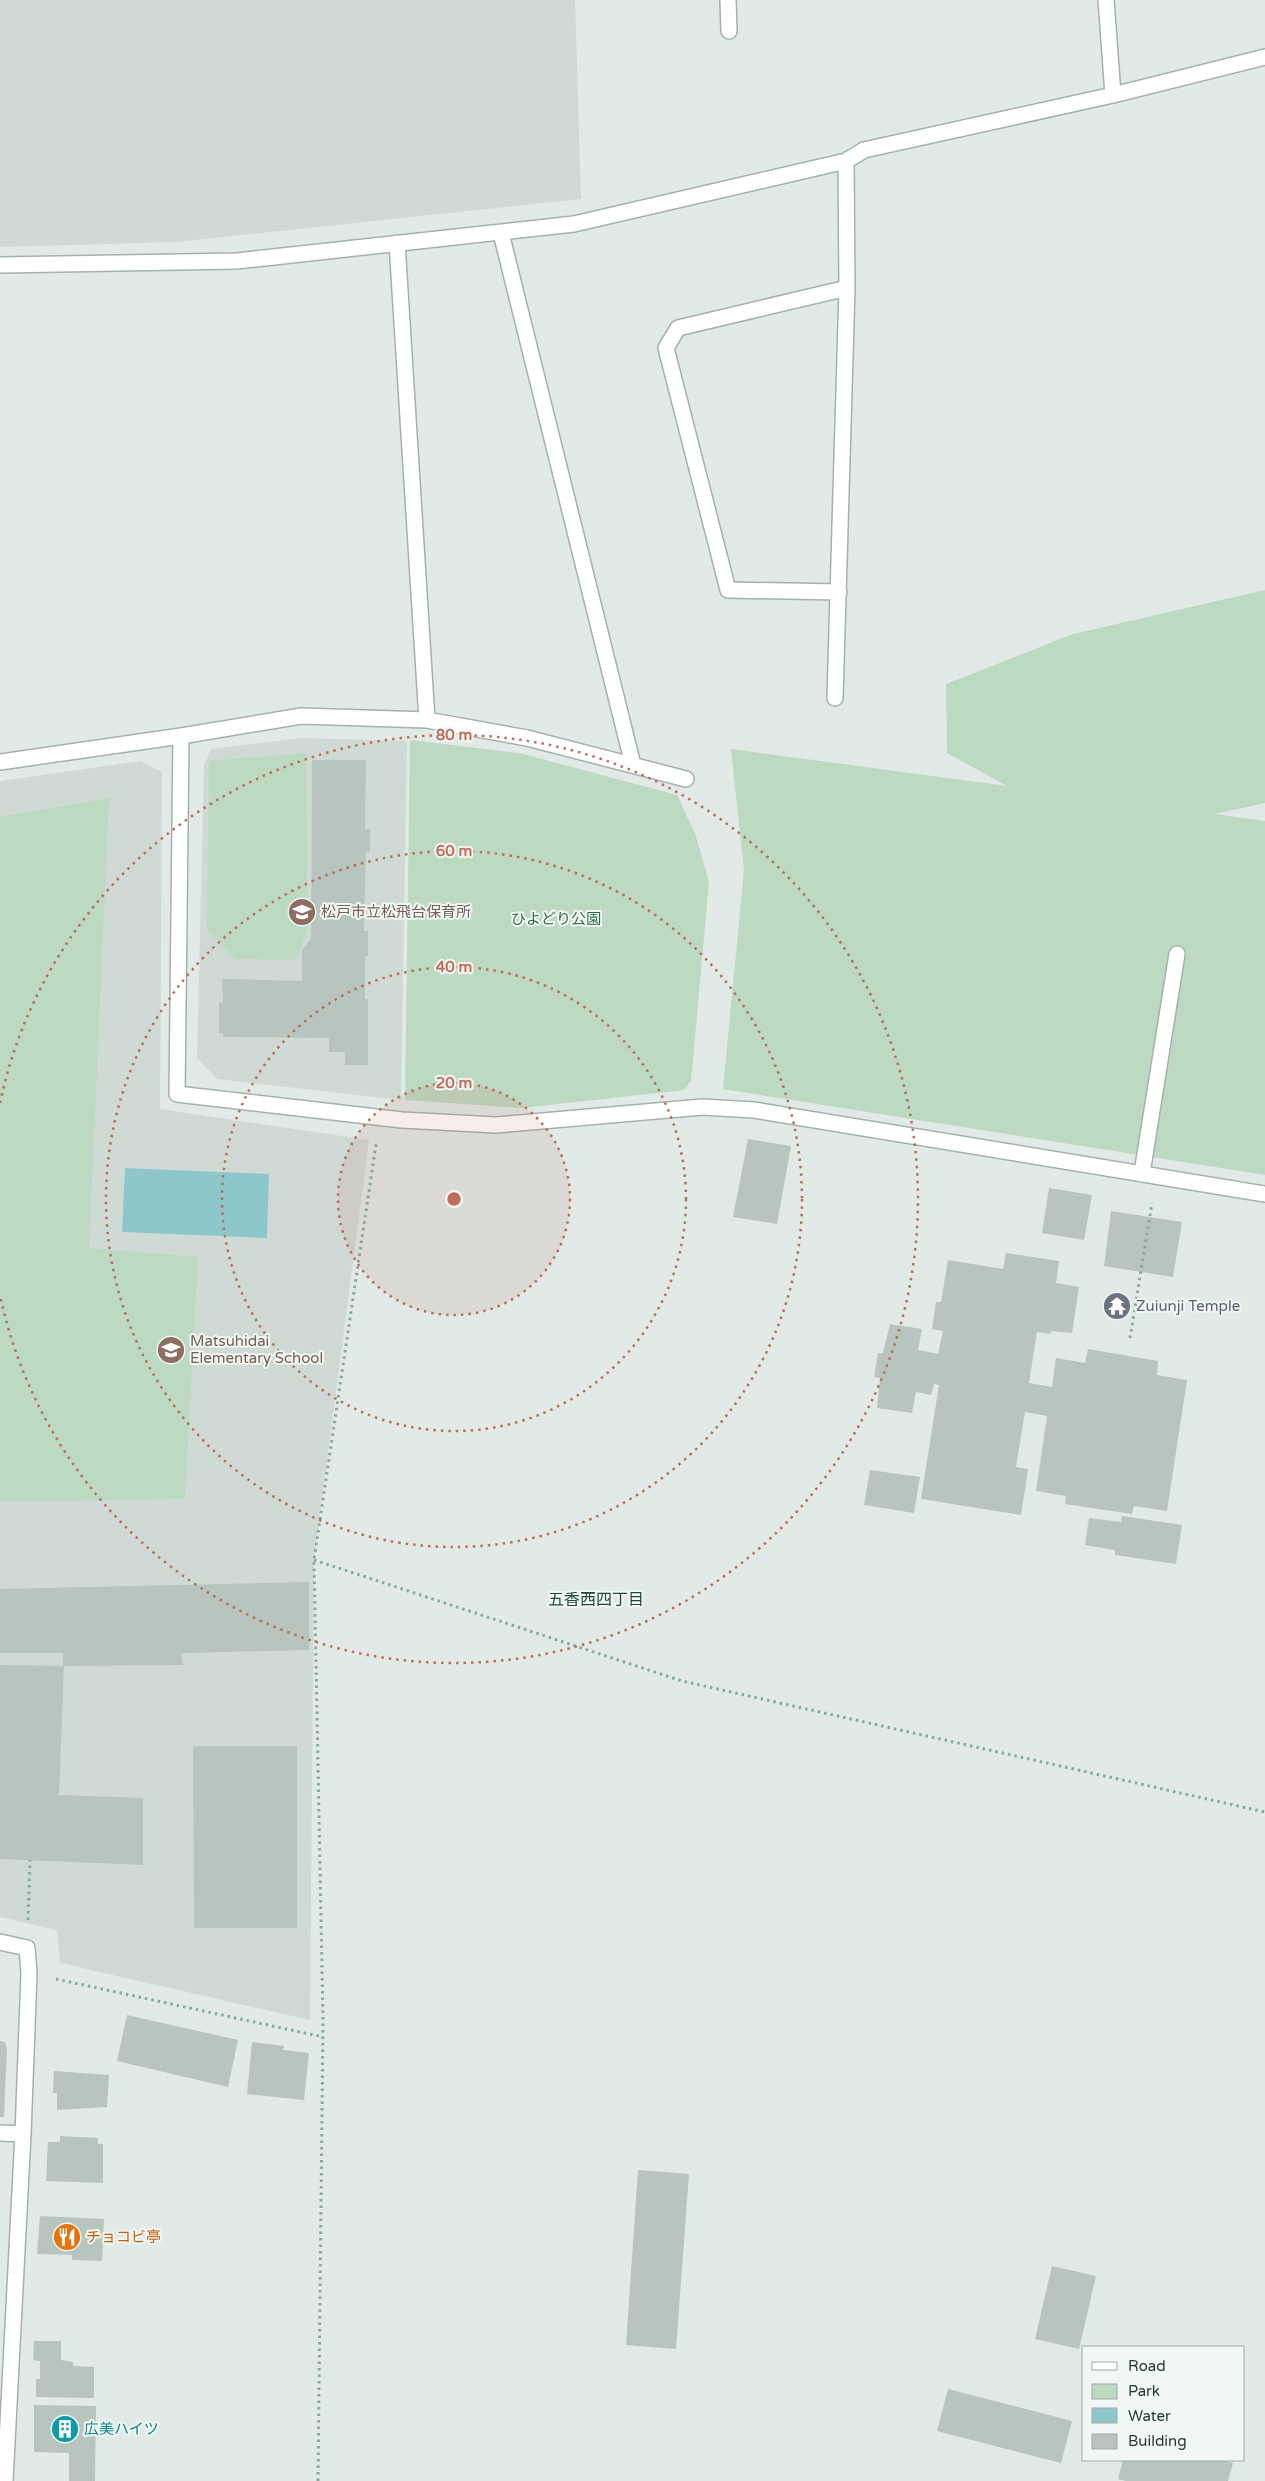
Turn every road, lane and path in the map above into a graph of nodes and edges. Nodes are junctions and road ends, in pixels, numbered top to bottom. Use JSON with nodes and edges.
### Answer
{"nodes":[{"id":1,"x":728,"y":0,"type":"edge"},
{"id":2,"x":1106,"y":0,"type":"edge"},
{"id":3,"x":729,"y":31,"type":"dead end"},
{"id":4,"x":1265,"y":57,"type":"edge"},
{"id":5,"x":1112,"y":96,"type":"junction"},
{"id":6,"x":846,"y":161,"type":"junction"},
{"id":7,"x":500,"y":232,"type":"junction"},
{"id":8,"x":397,"y":244,"type":"junction"},
{"id":9,"x":0,"y":265,"type":"edge"},
{"id":10,"x":847,"y":288,"type":"junction"},
{"id":11,"x":839,"y":592,"type":"junction"},
{"id":12,"x":835,"y":698,"type":"dead end"},
{"id":13,"x":427,"y":720,"type":"junction"},
{"id":14,"x":181,"y":736,"type":"junction"},
{"id":15,"x":0,"y":762,"type":"edge"},
{"id":16,"x":633,"y":765,"type":"junction"},
{"id":17,"x":686,"y":779,"type":"dead end"},
{"id":18,"x":1177,"y":954,"type":"dead end"},
{"id":19,"x":379,"y":1118,"type":"junction"},
{"id":20,"x":1142,"y":1174,"type":"junction"},
{"id":21,"x":1265,"y":1194,"type":"edge"},
{"id":22,"x":1150,"y":1213,"type":"dead end"},
{"id":23,"x":1130,"y":1338,"type":"dead end"},
{"id":24,"x":314,"y":1560,"type":"junction"},
{"id":25,"x":1265,"y":1812,"type":"edge"},
{"id":26,"x":30,"y":1860,"type":"dead end"},
{"id":27,"x":0,"y":1942,"type":"edge"},
{"id":28,"x":27,"y":1948,"type":"junction"},
{"id":29,"x":29,"y":1974,"type":"junction"},
{"id":30,"x":323,"y":2037,"type":"junction"},
{"id":31,"x":0,"y":2133,"type":"edge"},
{"id":32,"x":23,"y":2134,"type":"junction"},
{"id":33,"x":5,"y":2481,"type":"edge"},
{"id":34,"x":318,"y":2481,"type":"edge"}],
"edges":[{"from":1,"to":3,"type":"street"},
{"from":2,"to":5,"type":"street"},
{"from":4,"to":5,"type":"street"},
{"from":5,"to":6,"type":"street"},
{"from":6,"to":7,"type":"street"},
{"from":6,"to":10,"type":"street"},
{"from":7,"to":8,"type":"street"},
{"from":7,"to":16,"type":"street"},
{"from":8,"to":9,"type":"street"},
{"from":8,"to":13,"type":"street"},
{"from":10,"to":11,"type":"street"},
{"from":10,"to":11,"type":"street"},
{"from":11,"to":12,"type":"street"},
{"from":13,"to":14,"type":"street"},
{"from":13,"to":16,"type":"street"},
{"from":14,"to":15,"type":"street"},
{"from":14,"to":19,"type":"street"},
{"from":16,"to":17,"type":"street"},
{"from":18,"to":20,"type":"street"},
{"from":19,"to":20,"type":"street"},
{"from":19,"to":24,"type":"path"},
{"from":20,"to":21,"type":"street"},
{"from":22,"to":23,"type":"path"},
{"from":24,"to":25,"type":"path"},
{"from":24,"to":30,"type":"path"},
{"from":26,"to":28,"type":"path"},
{"from":27,"to":28,"type":"street"},
{"from":28,"to":29,"type":"street"},
{"from":29,"to":30,"type":"path"},
{"from":29,"to":32,"type":"street"},
{"from":30,"to":34,"type":"path"},
{"from":31,"to":32,"type":"street"},
{"from":32,"to":33,"type":"street"}]}
